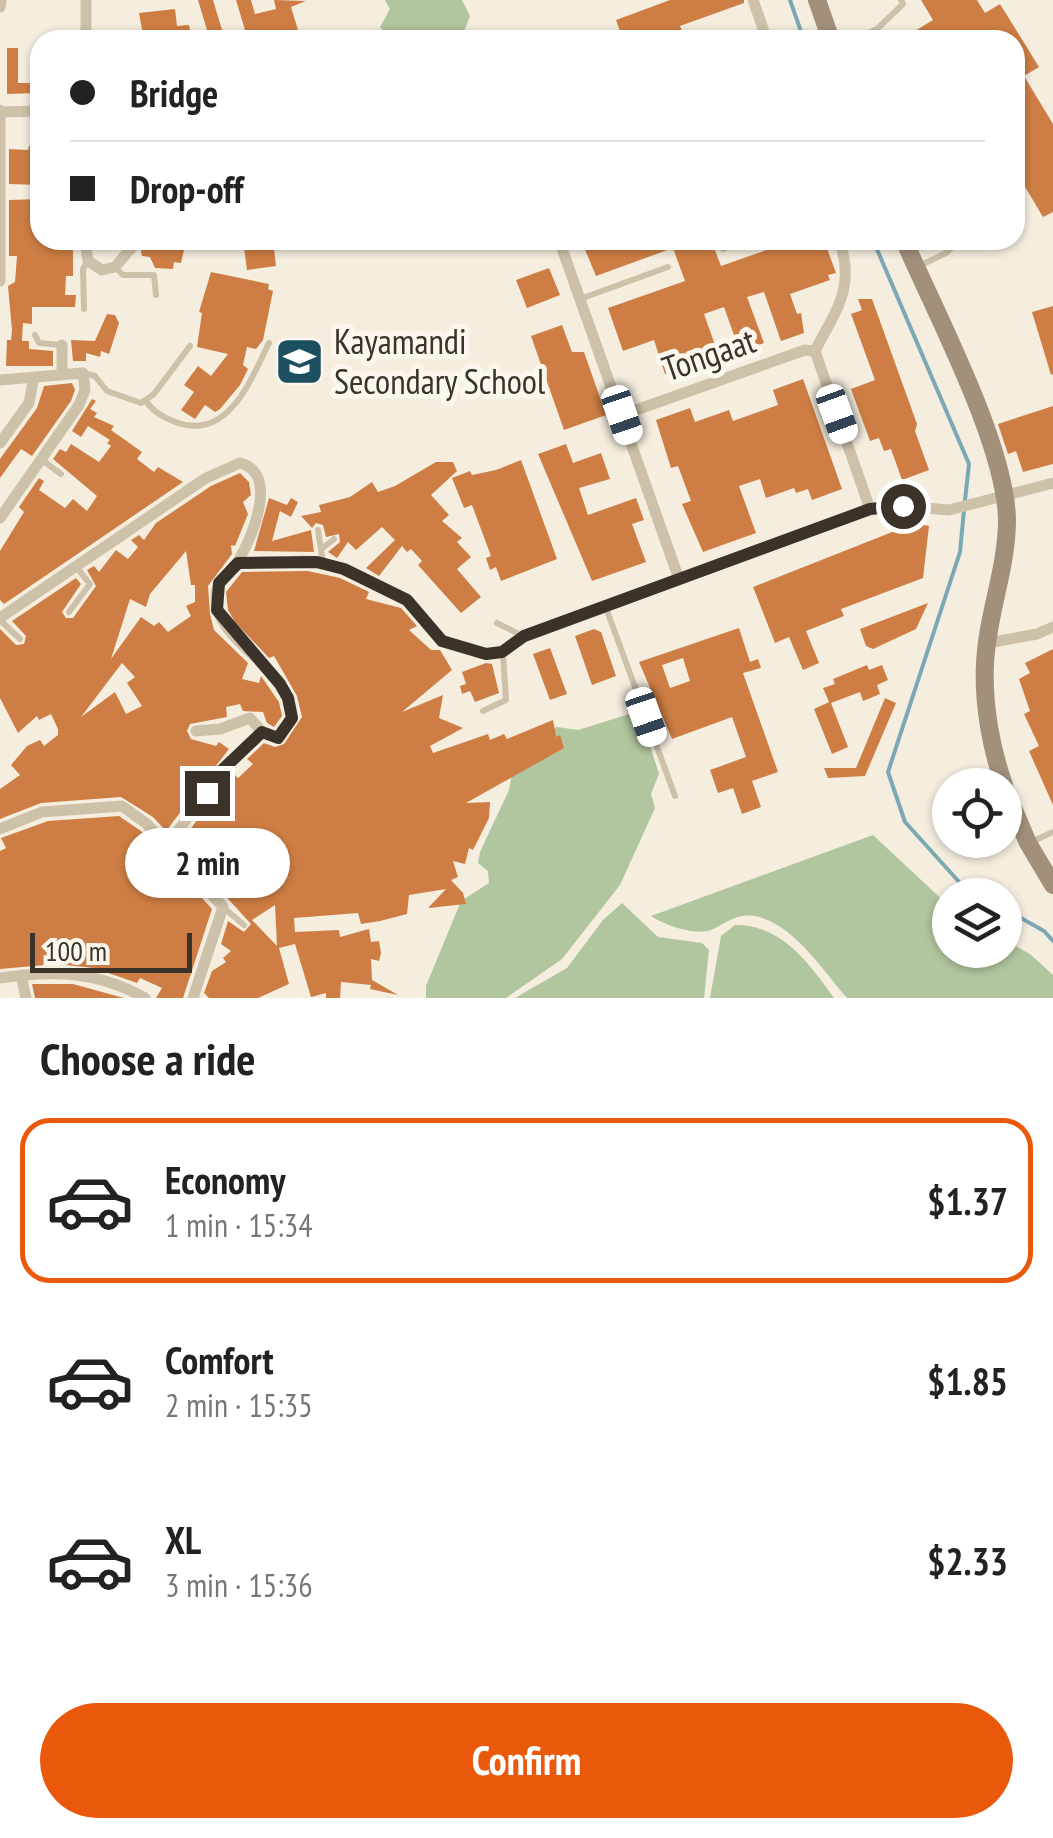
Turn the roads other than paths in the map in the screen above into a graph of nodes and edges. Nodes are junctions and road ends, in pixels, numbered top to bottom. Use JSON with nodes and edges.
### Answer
{"nodes":[{"id":1,"x":86,"y":0,"type":"edge"},
{"id":2,"x":753,"y":0,"type":"edge"},
{"id":3,"x":818,"y":0,"type":"edge"},
{"id":4,"x":901,"y":0,"type":"edge"},
{"id":5,"x":86,"y":30,"type":"edge"},
{"id":6,"x":764,"y":30,"type":"edge"},
{"id":7,"x":828,"y":30,"type":"edge"},
{"id":8,"x":872,"y":30,"type":"edge"},
{"id":9,"x":0,"y":111,"type":"edge"},
{"id":10,"x":30,"y":111,"type":"edge"},
{"id":11,"x":1,"y":166,"type":"edge"},
{"id":12,"x":86,"y":250,"type":"edge"},
{"id":13,"x":130,"y":250,"type":"edge"},
{"id":14,"x":563,"y":250,"type":"edge"},
{"id":15,"x":842,"y":250,"type":"edge"},
{"id":16,"x":908,"y":250,"type":"edge"},
{"id":17,"x":950,"y":250,"type":"edge"},
{"id":18,"x":88,"y":261,"type":"junction"},
{"id":19,"x":116,"y":267,"type":"junction"},
{"id":20,"x":668,"y":268,"type":"dead end"},
{"id":21,"x":916,"y":268,"type":"junction"},
{"id":22,"x":0,"y":281,"type":"edge"},
{"id":23,"x":156,"y":295,"type":"dead end"},
{"id":24,"x":580,"y":299,"type":"junction"},
{"id":25,"x":84,"y":309,"type":"dead end"},
{"id":26,"x":35,"y":335,"type":"dead end"},
{"id":27,"x":268,"y":343,"type":"dead end"},
{"id":28,"x":62,"y":345,"type":"joint"},
{"id":29,"x":190,"y":346,"type":"dead end"},
{"id":30,"x":815,"y":351,"type":"junction"},
{"id":31,"x":82,"y":373,"type":"junction"},
{"id":32,"x":62,"y":374,"type":"junction"},
{"id":33,"x":34,"y":377,"type":"junction"},
{"id":34,"x":0,"y":380,"type":"edge"},
{"id":35,"x":146,"y":401,"type":"junction"},
{"id":36,"x":622,"y":415,"type":"junction"},
{"id":37,"x":0,"y":443,"type":"edge"},
{"id":38,"x":41,"y":459,"type":"junction"},
{"id":39,"x":62,"y":474,"type":"dead end"},
{"id":40,"x":1053,"y":482,"type":"edge"},
{"id":41,"x":995,"y":500,"type":"junction"},
{"id":42,"x":870,"y":509,"type":"junction"},
{"id":43,"x":0,"y":518,"type":"edge"},
{"id":44,"x":318,"y":530,"type":"dead end"},
{"id":45,"x":334,"y":538,"type":"dead end"},
{"id":46,"x":324,"y":546,"type":"junction"},
{"id":47,"x":238,"y":563,"type":"junction"},
{"id":48,"x":323,"y":563,"type":"junction"},
{"id":49,"x":76,"y":568,"type":"junction"},
{"id":50,"x":679,"y":579,"type":"junction"},
{"id":51,"x":606,"y":606,"type":"junction"},
{"id":52,"x":69,"y":612,"type":"dead end"},
{"id":53,"x":2,"y":615,"type":"edge"},
{"id":54,"x":498,"y":622,"type":"dead end"},
{"id":55,"x":1053,"y":627,"type":"edge"},
{"id":56,"x":524,"y":636,"type":"junction"},
{"id":57,"x":20,"y":639,"type":"dead end"},
{"id":58,"x":988,"y":642,"type":"junction"},
{"id":59,"x":502,"y":652,"type":"junction"},
{"id":60,"x":483,"y":711,"type":"dead end"},
{"id":61,"x":196,"y":731,"type":"dead end"},
{"id":62,"x":262,"y":732,"type":"junction"},
{"id":63,"x":1000,"y":768,"type":"edge"},
{"id":64,"x":675,"y":796,"type":"dead end"},
{"id":65,"x":0,"y":829,"type":"edge"},
{"id":66,"x":1022,"y":830,"type":"edge"},
{"id":67,"x":177,"y":834,"type":"junction"},
{"id":68,"x":1052,"y":834,"type":"edge"},
{"id":69,"x":1028,"y":844,"type":"junction"},
{"id":70,"x":168,"y":845,"type":"junction"},
{"id":71,"x":237,"y":882,"type":"dead end"},
{"id":72,"x":1053,"y":886,"type":"edge"},
{"id":73,"x":223,"y":908,"type":"junction"},
{"id":74,"x":244,"y":925,"type":"dead end"},
{"id":75,"x":21,"y":975,"type":"junction"},
{"id":76,"x":0,"y":978,"type":"edge"},
{"id":77,"x":26,"y":998,"type":"edge"},
{"id":78,"x":144,"y":998,"type":"edge"},
{"id":79,"x":193,"y":998,"type":"edge"}],
"edges":[{"from":1,"to":5,"type":"street"},
{"from":2,"to":6,"type":"street"},
{"from":3,"to":7,"type":"street"},
{"from":4,"to":8,"type":"lane"},
{"from":9,"to":10,"type":"street"},
{"from":9,"to":11,"type":"street"},
{"from":11,"to":22,"type":"street"},
{"from":12,"to":18,"type":"street"},
{"from":13,"to":19,"type":"street"},
{"from":14,"to":24,"type":"street"},
{"from":15,"to":30,"type":"street"},
{"from":16,"to":21,"type":"street"},
{"from":17,"to":21,"type":"lane"},
{"from":18,"to":19,"type":"street"},
{"from":18,"to":25,"type":"lane"},
{"from":19,"to":23,"type":"lane"},
{"from":20,"to":24,"type":"lane"},
{"from":21,"to":41,"type":"street"},
{"from":24,"to":36,"type":"street"},
{"from":26,"to":28,"type":"lane"},
{"from":27,"to":35,"type":"lane"},
{"from":28,"to":32,"type":"street"},
{"from":29,"to":35,"type":"lane"},
{"from":30,"to":36,"type":"street","name":"Tongaat"},
{"from":30,"to":42,"type":"street"},
{"from":31,"to":32,"type":"street"},
{"from":31,"to":35,"type":"lane"},
{"from":31,"to":38,"type":"street"},
{"from":32,"to":33,"type":"street"},
{"from":33,"to":34,"type":"street"},
{"from":33,"to":37,"type":"street"},
{"from":36,"to":50,"type":"street"},
{"from":38,"to":39,"type":"lane"},
{"from":38,"to":43,"type":"street"},
{"from":40,"to":41,"type":"street"},
{"from":41,"to":42,"type":"street"},
{"from":41,"to":58,"type":"street"},
{"from":42,"to":50,"type":"street"},
{"from":44,"to":46,"type":"lane"},
{"from":45,"to":46,"type":"lane"},
{"from":46,"to":48,"type":"lane"},
{"from":47,"to":48,"type":"street"},
{"from":47,"to":49,"type":"street"},
{"from":47,"to":62,"type":"street"},
{"from":48,"to":59,"type":"street"},
{"from":49,"to":52,"type":"lane"},
{"from":49,"to":53,"type":"street"},
{"from":50,"to":51,"type":"street"},
{"from":51,"to":56,"type":"street"},
{"from":51,"to":64,"type":"lane"},
{"from":53,"to":57,"type":"lane"},
{"from":54,"to":56,"type":"lane"},
{"from":55,"to":58,"type":"street"},
{"from":56,"to":59,"type":"street"},
{"from":58,"to":63,"type":"street"},
{"from":59,"to":60,"type":"lane"},
{"from":61,"to":62,"type":"street"},
{"from":62,"to":67,"type":"street"},
{"from":65,"to":70,"type":"street"},
{"from":66,"to":69,"type":"street"},
{"from":67,"to":70,"type":"street"},
{"from":67,"to":71,"type":"lane"},
{"from":68,"to":69,"type":"lane"},
{"from":69,"to":72,"type":"street"},
{"from":70,"to":73,"type":"street"},
{"from":73,"to":74,"type":"lane"},
{"from":73,"to":79,"type":"street"},
{"from":75,"to":76,"type":"street"},
{"from":75,"to":77,"type":"street"},
{"from":75,"to":78,"type":"street"}]}
